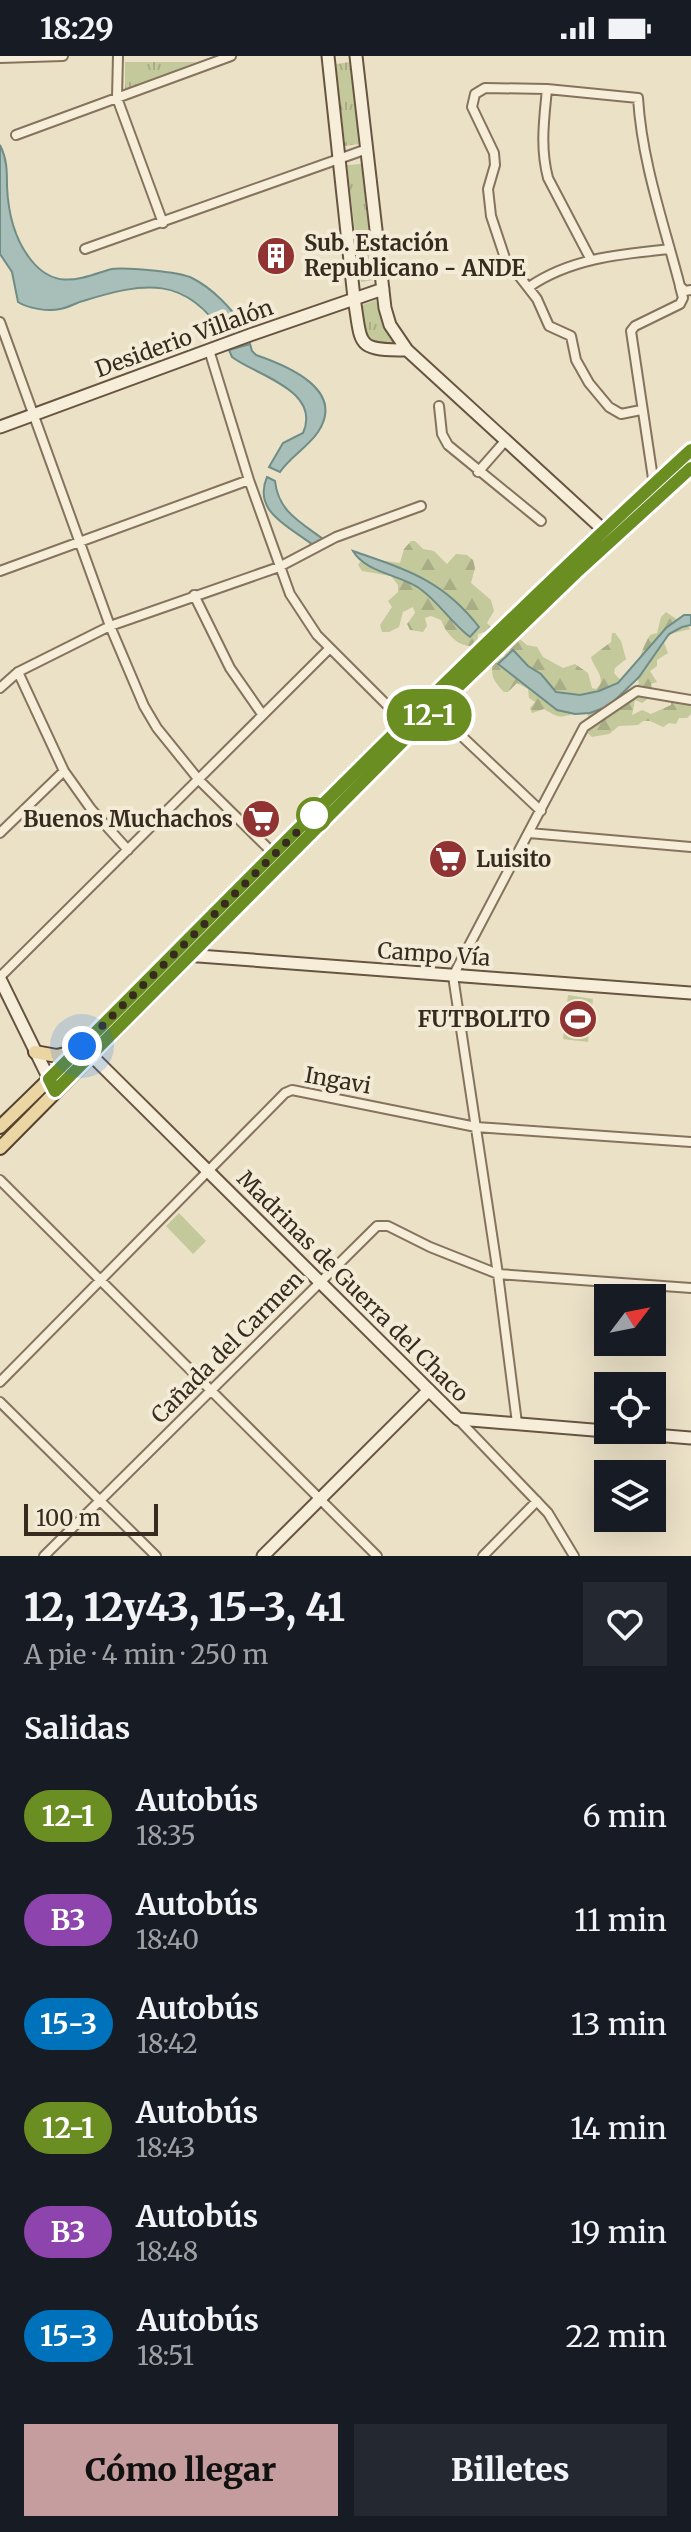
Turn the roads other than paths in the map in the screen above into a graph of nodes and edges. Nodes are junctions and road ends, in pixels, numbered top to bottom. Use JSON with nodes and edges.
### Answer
{"nodes":[{"id":1,"x":63,"y":56,"type":"edge"},
{"id":2,"x":118,"y":56,"type":"edge"},
{"id":3,"x":231,"y":56,"type":"edge"},
{"id":4,"x":328,"y":56,"type":"edge"},
{"id":5,"x":356,"y":56,"type":"edge"},
{"id":6,"x":15,"y":57,"type":"edge"},
{"id":7,"x":0,"y":58,"type":"edge"},
{"id":8,"x":547,"y":89,"type":"junction"},
{"id":9,"x":117,"y":98,"type":"junction"},
{"id":10,"x":16,"y":135,"type":"dead end"},
{"id":11,"x":367,"y":149,"type":"junction"},
{"id":12,"x":338,"y":159,"type":"junction"},
{"id":13,"x":163,"y":223,"type":"junction"},
{"id":14,"x":85,"y":249,"type":"dead end"},
{"id":15,"x":670,"y":249,"type":"junction"},
{"id":16,"x":591,"y":260,"type":"junction"},
{"id":17,"x":680,"y":286,"type":"junction"},
{"id":18,"x":529,"y":287,"type":"junction"},
{"id":19,"x":383,"y":289,"type":"junction"},
{"id":20,"x":691,"y":290,"type":"edge"},
{"id":21,"x":354,"y":298,"type":"junction"},
{"id":22,"x":0,"y":322,"type":"edge"},
{"id":23,"x":209,"y":350,"type":"junction"},
{"id":24,"x":407,"y":350,"type":"junction"},
{"id":25,"x":439,"y":406,"type":"dead end"},
{"id":26,"x":641,"y":410,"type":"junction"},
{"id":27,"x":33,"y":415,"type":"junction"},
{"id":28,"x":0,"y":427,"type":"edge"},
{"id":29,"x":506,"y":440,"type":"junction"},
{"id":30,"x":691,"y":450,"type":"edge"},
{"id":31,"x":691,"y":468,"type":"edge"},
{"id":32,"x":478,"y":472,"type":"junction"},
{"id":33,"x":249,"y":480,"type":"junction"},
{"id":34,"x":653,"y":484,"type":"junction"},
{"id":35,"x":658,"y":498,"type":"junction"},
{"id":36,"x":421,"y":506,"type":"dead end"},
{"id":37,"x":541,"y":521,"type":"dead end"},
{"id":38,"x":608,"y":534,"type":"junction"},
{"id":39,"x":79,"y":542,"type":"junction"},
{"id":40,"x":279,"y":567,"type":"junction"},
{"id":41,"x":0,"y":571,"type":"edge"},
{"id":42,"x":194,"y":595,"type":"junction"},
{"id":43,"x":110,"y":626,"type":"junction"},
{"id":44,"x":329,"y":649,"type":"junction"},
{"id":45,"x":478,"y":660,"type":"junction"},
{"id":46,"x":18,"y":672,"type":"junction"},
{"id":47,"x":0,"y":688,"type":"edge"},
{"id":48,"x":691,"y":700,"type":"edge"},
{"id":49,"x":434,"y":710,"type":"junction"},
{"id":50,"x":262,"y":714,"type":"junction"},
{"id":51,"x":405,"y":723,"type":"junction"},
{"id":52,"x":64,"y":771,"type":"junction"},
{"id":53,"x":199,"y":780,"type":"junction"},
{"id":54,"x":340,"y":797,"type":"junction"},
{"id":55,"x":541,"y":811,"type":"junction"},
{"id":56,"x":0,"y":833,"type":"edge"},
{"id":57,"x":529,"y":833,"type":"junction"},
{"id":58,"x":691,"y":847,"type":"edge"},
{"id":59,"x":128,"y":850,"type":"junction"},
{"id":60,"x":278,"y":858,"type":"junction"},
{"id":61,"x":175,"y":954,"type":"junction"},
{"id":62,"x":190,"y":955,"type":"junction"},
{"id":63,"x":453,"y":976,"type":"junction"},
{"id":64,"x":0,"y":978,"type":"edge"},
{"id":65,"x":691,"y":993,"type":"edge"},
{"id":66,"x":76,"y":1051,"type":"junction"},
{"id":67,"x":35,"y":1052,"type":"junction"},
{"id":68,"x":91,"y":1055,"type":"junction"},
{"id":69,"x":52,"y":1085,"type":"junction"},
{"id":70,"x":0,"y":1127,"type":"edge"},
{"id":71,"x":476,"y":1127,"type":"junction"},
{"id":72,"x":691,"y":1142,"type":"edge"},
{"id":73,"x":0,"y":1148,"type":"edge"},
{"id":74,"x":208,"y":1171,"type":"junction"},
{"id":75,"x":0,"y":1180,"type":"edge"},
{"id":76,"x":498,"y":1274,"type":"junction"},
{"id":77,"x":100,"y":1280,"type":"junction"},
{"id":78,"x":319,"y":1281,"type":"junction"},
{"id":79,"x":691,"y":1288,"type":"edge"},
{"id":80,"x":0,"y":1382,"type":"edge"},
{"id":81,"x":210,"y":1390,"type":"junction"},
{"id":82,"x":429,"y":1390,"type":"junction"},
{"id":83,"x":0,"y":1402,"type":"edge"},
{"id":84,"x":458,"y":1419,"type":"junction"},
{"id":85,"x":517,"y":1423,"type":"junction"},
{"id":86,"x":691,"y":1438,"type":"edge"},
{"id":87,"x":320,"y":1499,"type":"junction"},
{"id":88,"x":100,"y":1501,"type":"junction"},
{"id":89,"x":537,"y":1501,"type":"junction"},
{"id":90,"x":44,"y":1556,"type":"edge"},
{"id":91,"x":156,"y":1556,"type":"edge"},
{"id":92,"x":263,"y":1556,"type":"edge"},
{"id":93,"x":377,"y":1556,"type":"edge"},
{"id":94,"x":483,"y":1556,"type":"edge"},
{"id":95,"x":574,"y":1556,"type":"edge"}],
"edges":[{"from":1,"to":6,"type":"street"},
{"from":2,"to":9,"type":"street"},
{"from":3,"to":9,"type":"street"},
{"from":4,"to":12,"type":"street"},
{"from":5,"to":11,"type":"street"},
{"from":6,"to":7,"type":"street"},
{"from":8,"to":15,"type":"street"},
{"from":8,"to":16,"type":"street"},
{"from":8,"to":18,"type":"street"},
{"from":9,"to":10,"type":"street"},
{"from":9,"to":13,"type":"street"},
{"from":11,"to":12,"type":"street"},
{"from":11,"to":19,"type":"street"},
{"from":12,"to":13,"type":"street"},
{"from":12,"to":21,"type":"street"},
{"from":13,"to":14,"type":"street"},
{"from":15,"to":16,"type":"street"},
{"from":15,"to":17,"type":"street"},
{"from":16,"to":18,"type":"street"},
{"from":17,"to":20,"type":"street"},
{"from":17,"to":26,"type":"street"},
{"from":18,"to":26,"type":"street"},
{"from":19,"to":21,"type":"street","name":"Desiderio Villalón"},
{"from":19,"to":24,"type":"street"},
{"from":21,"to":23,"type":"street","name":"Desiderio Villalón"},
{"from":21,"to":24,"type":"street"},
{"from":22,"to":27,"type":"street"},
{"from":23,"to":27,"type":"street","name":"Desiderio Villalón"},
{"from":23,"to":33,"type":"street"},
{"from":24,"to":29,"type":"street"},
{"from":25,"to":32,"type":"street"},
{"from":26,"to":34,"type":"street"},
{"from":27,"to":28,"type":"street","name":"Desiderio Villalón"},
{"from":27,"to":39,"type":"street"},
{"from":29,"to":32,"type":"street"},
{"from":29,"to":38,"type":"street"},
{"from":30,"to":34,"type":"main road"},
{"from":31,"to":35,"type":"main road"},
{"from":32,"to":37,"type":"street"},
{"from":33,"to":39,"type":"street"},
{"from":33,"to":40,"type":"street"},
{"from":34,"to":35,"type":"street"},
{"from":34,"to":38,"type":"main road"},
{"from":35,"to":38,"type":"main road"},
{"from":36,"to":40,"type":"street"},
{"from":38,"to":45,"type":"main road"},
{"from":39,"to":41,"type":"street"},
{"from":39,"to":43,"type":"street"},
{"from":40,"to":42,"type":"street"},
{"from":40,"to":44,"type":"street"},
{"from":42,"to":43,"type":"street"},
{"from":42,"to":50,"type":"street"},
{"from":43,"to":46,"type":"street"},
{"from":43,"to":53,"type":"street"},
{"from":44,"to":50,"type":"street"},
{"from":44,"to":51,"type":"street"},
{"from":45,"to":49,"type":"main road"},
{"from":45,"to":51,"type":"main road"},
{"from":46,"to":47,"type":"street"},
{"from":46,"to":52,"type":"street"},
{"from":48,"to":55,"type":"street"},
{"from":49,"to":54,"type":"main road"},
{"from":49,"to":55,"type":"street"},
{"from":50,"to":53,"type":"street"},
{"from":51,"to":54,"type":"main road"},
{"from":52,"to":56,"type":"street"},
{"from":52,"to":59,"type":"street"},
{"from":53,"to":59,"type":"street"},
{"from":53,"to":60,"type":"street"},
{"from":54,"to":60,"type":"main road"},
{"from":55,"to":57,"type":"street"},
{"from":57,"to":58,"type":"street"},
{"from":57,"to":63,"type":"street"},
{"from":59,"to":64,"type":"street"},
{"from":60,"to":61,"type":"main road"},
{"from":60,"to":62,"type":"main road"},
{"from":61,"to":62,"type":"street","name":"Campo Vía"},
{"from":61,"to":66,"type":"main road"},
{"from":62,"to":63,"type":"street","name":"Campo Vía"},
{"from":62,"to":68,"type":"main road"},
{"from":63,"to":65,"type":"street","name":"Campo Vía"},
{"from":63,"to":71,"type":"street"},
{"from":64,"to":67,"type":"street"},
{"from":66,"to":67,"type":"main road"},
{"from":66,"to":69,"type":"main road"},
{"from":67,"to":69,"type":"street"},
{"from":68,"to":69,"type":"main road"},
{"from":68,"to":74,"type":"street","name":"Madrinas de Guerra del Chaco"},
{"from":69,"to":70,"type":"main road"},
{"from":69,"to":73,"type":"main road"},
{"from":71,"to":72,"type":"street","name":"Ingavi"},
{"from":71,"to":74,"type":"street","name":"Ingavi"},
{"from":71,"to":76,"type":"street"},
{"from":74,"to":77,"type":"street","name":"Ingavi"},
{"from":74,"to":78,"type":"street","name":"Madrinas de Guerra del Chaco"},
{"from":75,"to":77,"type":"street"},
{"from":76,"to":78,"type":"street","name":"Cañada del Carmen"},
{"from":76,"to":79,"type":"street","name":"Cañada del Carmen"},
{"from":76,"to":85,"type":"street"},
{"from":77,"to":80,"type":"street","name":"Ingavi"},
{"from":77,"to":81,"type":"street"},
{"from":78,"to":81,"type":"street","name":"Cañada del Carmen"},
{"from":78,"to":82,"type":"street","name":"Madrinas de Guerra del Chaco"},
{"from":81,"to":87,"type":"street"},
{"from":81,"to":88,"type":"street","name":"Cañada del Carmen"},
{"from":82,"to":84,"type":"street","name":"Madrinas de Guerra del Chaco"},
{"from":82,"to":87,"type":"street"},
{"from":83,"to":88,"type":"street"},
{"from":84,"to":85,"type":"street"},
{"from":84,"to":89,"type":"street","name":"Madrinas de Guerra del Chaco"},
{"from":85,"to":86,"type":"street"},
{"from":87,"to":92,"type":"street"},
{"from":87,"to":93,"type":"street"},
{"from":88,"to":90,"type":"street","name":"Cañada del Carmen"},
{"from":88,"to":91,"type":"street"},
{"from":89,"to":94,"type":"street"},
{"from":89,"to":95,"type":"street","name":"Madrinas de Guerra del Chaco"}]}
